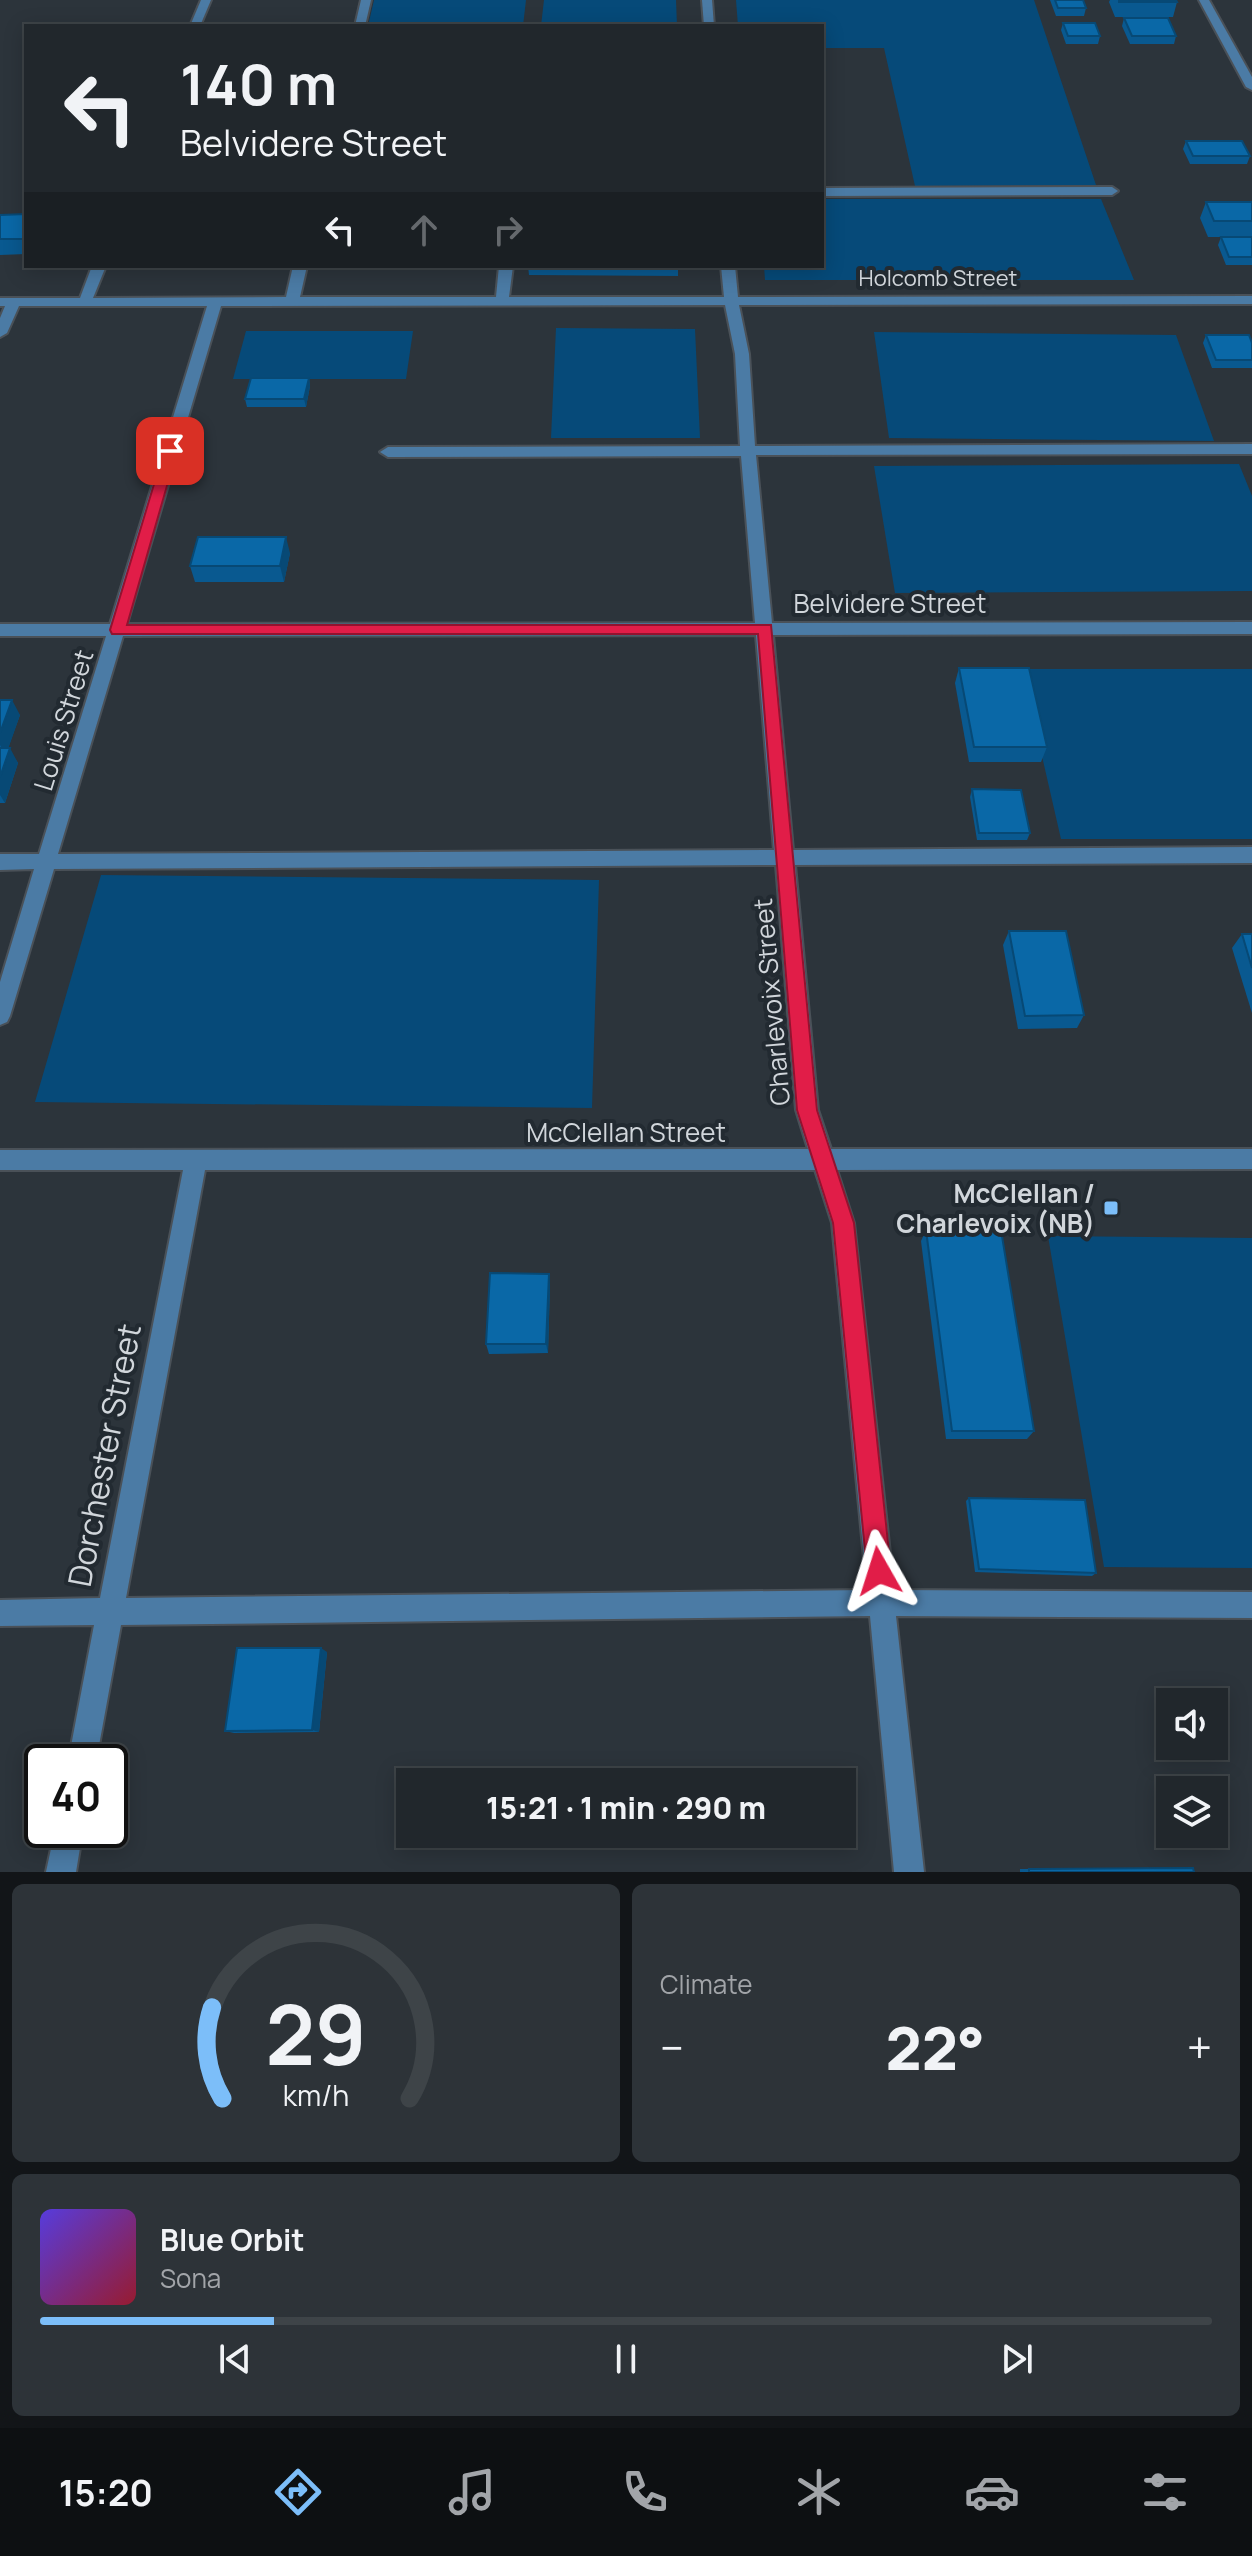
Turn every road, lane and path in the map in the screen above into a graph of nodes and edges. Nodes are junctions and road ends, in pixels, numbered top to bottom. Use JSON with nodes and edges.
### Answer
{"nodes":[{"id":1,"x":206,"y":0,"type":"edge"},
{"id":2,"x":366,"y":0,"type":"edge"},
{"id":3,"x":707,"y":0,"type":"edge"},
{"id":4,"x":1204,"y":0,"type":"edge"},
{"id":5,"x":196,"y":24,"type":"edge"},
{"id":6,"x":360,"y":24,"type":"edge"},
{"id":7,"x":709,"y":24,"type":"edge"},
{"id":8,"x":1252,"y":87,"type":"edge"},
{"id":9,"x":1112,"y":191,"type":"dead end"},
{"id":10,"x":824,"y":192,"type":"edge"},
{"id":11,"x":98,"y":268,"type":"edge"},
{"id":12,"x":300,"y":268,"type":"edge"},
{"id":13,"x":506,"y":268,"type":"edge"},
{"id":14,"x":728,"y":268,"type":"edge"},
{"id":15,"x":731,"y":300,"type":"junction"},
{"id":16,"x":1252,"y":300,"type":"edge"},
{"id":17,"x":292,"y":301,"type":"junction"},
{"id":18,"x":502,"y":301,"type":"junction"},
{"id":19,"x":7,"y":302,"type":"edge"},
{"id":20,"x":85,"y":302,"type":"junction"},
{"id":21,"x":215,"y":302,"type":"junction"},
{"id":22,"x":0,"y":333,"type":"edge"},
{"id":23,"x":748,"y":449,"type":"junction"},
{"id":24,"x":1252,"y":449,"type":"edge"},
{"id":25,"x":388,"y":452,"type":"dead end"},
{"id":26,"x":1252,"y":628,"type":"edge"},
{"id":27,"x":766,"y":629,"type":"junction"},
{"id":28,"x":0,"y":630,"type":"edge"},
{"id":29,"x":117,"y":630,"type":"junction"},
{"id":30,"x":786,"y":855,"type":"junction"},
{"id":31,"x":1252,"y":855,"type":"edge"},
{"id":32,"x":0,"y":862,"type":"edge"},
{"id":33,"x":46,"y":862,"type":"junction"},
{"id":34,"x":0,"y":1016,"type":"edge"},
{"id":35,"x":1252,"y":1159,"type":"edge"},
{"id":36,"x":0,"y":1160,"type":"edge"},
{"id":37,"x":822,"y":1160,"type":"junction"},
{"id":38,"x":196,"y":1161,"type":"junction"},
{"id":39,"x":882,"y":1603,"type":"junction"},
{"id":40,"x":1252,"y":1605,"type":"edge"},
{"id":41,"x":111,"y":1611,"type":"junction"},
{"id":42,"x":0,"y":1613,"type":"edge"},
{"id":43,"x":85,"y":1744,"type":"edge"},
{"id":44,"x":66,"y":1848,"type":"edge"},
{"id":45,"x":61,"y":1872,"type":"edge"},
{"id":46,"x":909,"y":1872,"type":"edge"}],
"edges":[{"from":1,"to":5,"type":"street"},
{"from":2,"to":6,"type":"street"},
{"from":3,"to":7,"type":"street"},
{"from":4,"to":8,"type":"street"},
{"from":9,"to":10,"type":"street"},
{"from":11,"to":20,"type":"street"},
{"from":12,"to":17,"type":"street"},
{"from":13,"to":18,"type":"street"},
{"from":14,"to":15,"type":"street","name":"Charlevoix Street"},
{"from":15,"to":16,"type":"street","name":"Holcomb Street"},
{"from":15,"to":18,"type":"street","name":"Holcomb Street"},
{"from":15,"to":23,"type":"street","name":"Charlevoix Street"},
{"from":17,"to":18,"type":"street","name":"Holcomb Street"},
{"from":17,"to":21,"type":"street","name":"Holcomb Street"},
{"from":19,"to":20,"type":"street","name":"Holcomb Street"},
{"from":19,"to":22,"type":"street"},
{"from":20,"to":21,"type":"street","name":"Holcomb Street"},
{"from":21,"to":29,"type":"street","name":"Louis Street"},
{"from":23,"to":24,"type":"street"},
{"from":23,"to":25,"type":"street"},
{"from":23,"to":27,"type":"street","name":"Charlevoix Street"},
{"from":26,"to":27,"type":"street","name":"Belvidere Street"},
{"from":27,"to":29,"type":"street","name":"Belvidere Street"},
{"from":27,"to":30,"type":"street","name":"Charlevoix Street"},
{"from":28,"to":29,"type":"street","name":"Belvidere Street"},
{"from":29,"to":33,"type":"street","name":"Louis Street"},
{"from":30,"to":31,"type":"street"},
{"from":30,"to":33,"type":"street"},
{"from":30,"to":37,"type":"street","name":"Charlevoix Street"},
{"from":32,"to":33,"type":"street"},
{"from":33,"to":34,"type":"street","name":"Louis Street"},
{"from":35,"to":37,"type":"street","name":"McClellan Street"},
{"from":36,"to":38,"type":"street","name":"McClellan Street"},
{"from":37,"to":38,"type":"street","name":"McClellan Street"},
{"from":37,"to":39,"type":"street","name":"Charlevoix Street"},
{"from":38,"to":41,"type":"street","name":"Dorchester Street"},
{"from":39,"to":40,"type":"street"},
{"from":39,"to":41,"type":"street"},
{"from":39,"to":46,"type":"street","name":"Charlevoix Street"},
{"from":41,"to":42,"type":"street"},
{"from":41,"to":43,"type":"street","name":"Dorchester Street"},
{"from":44,"to":45,"type":"street"}]}
